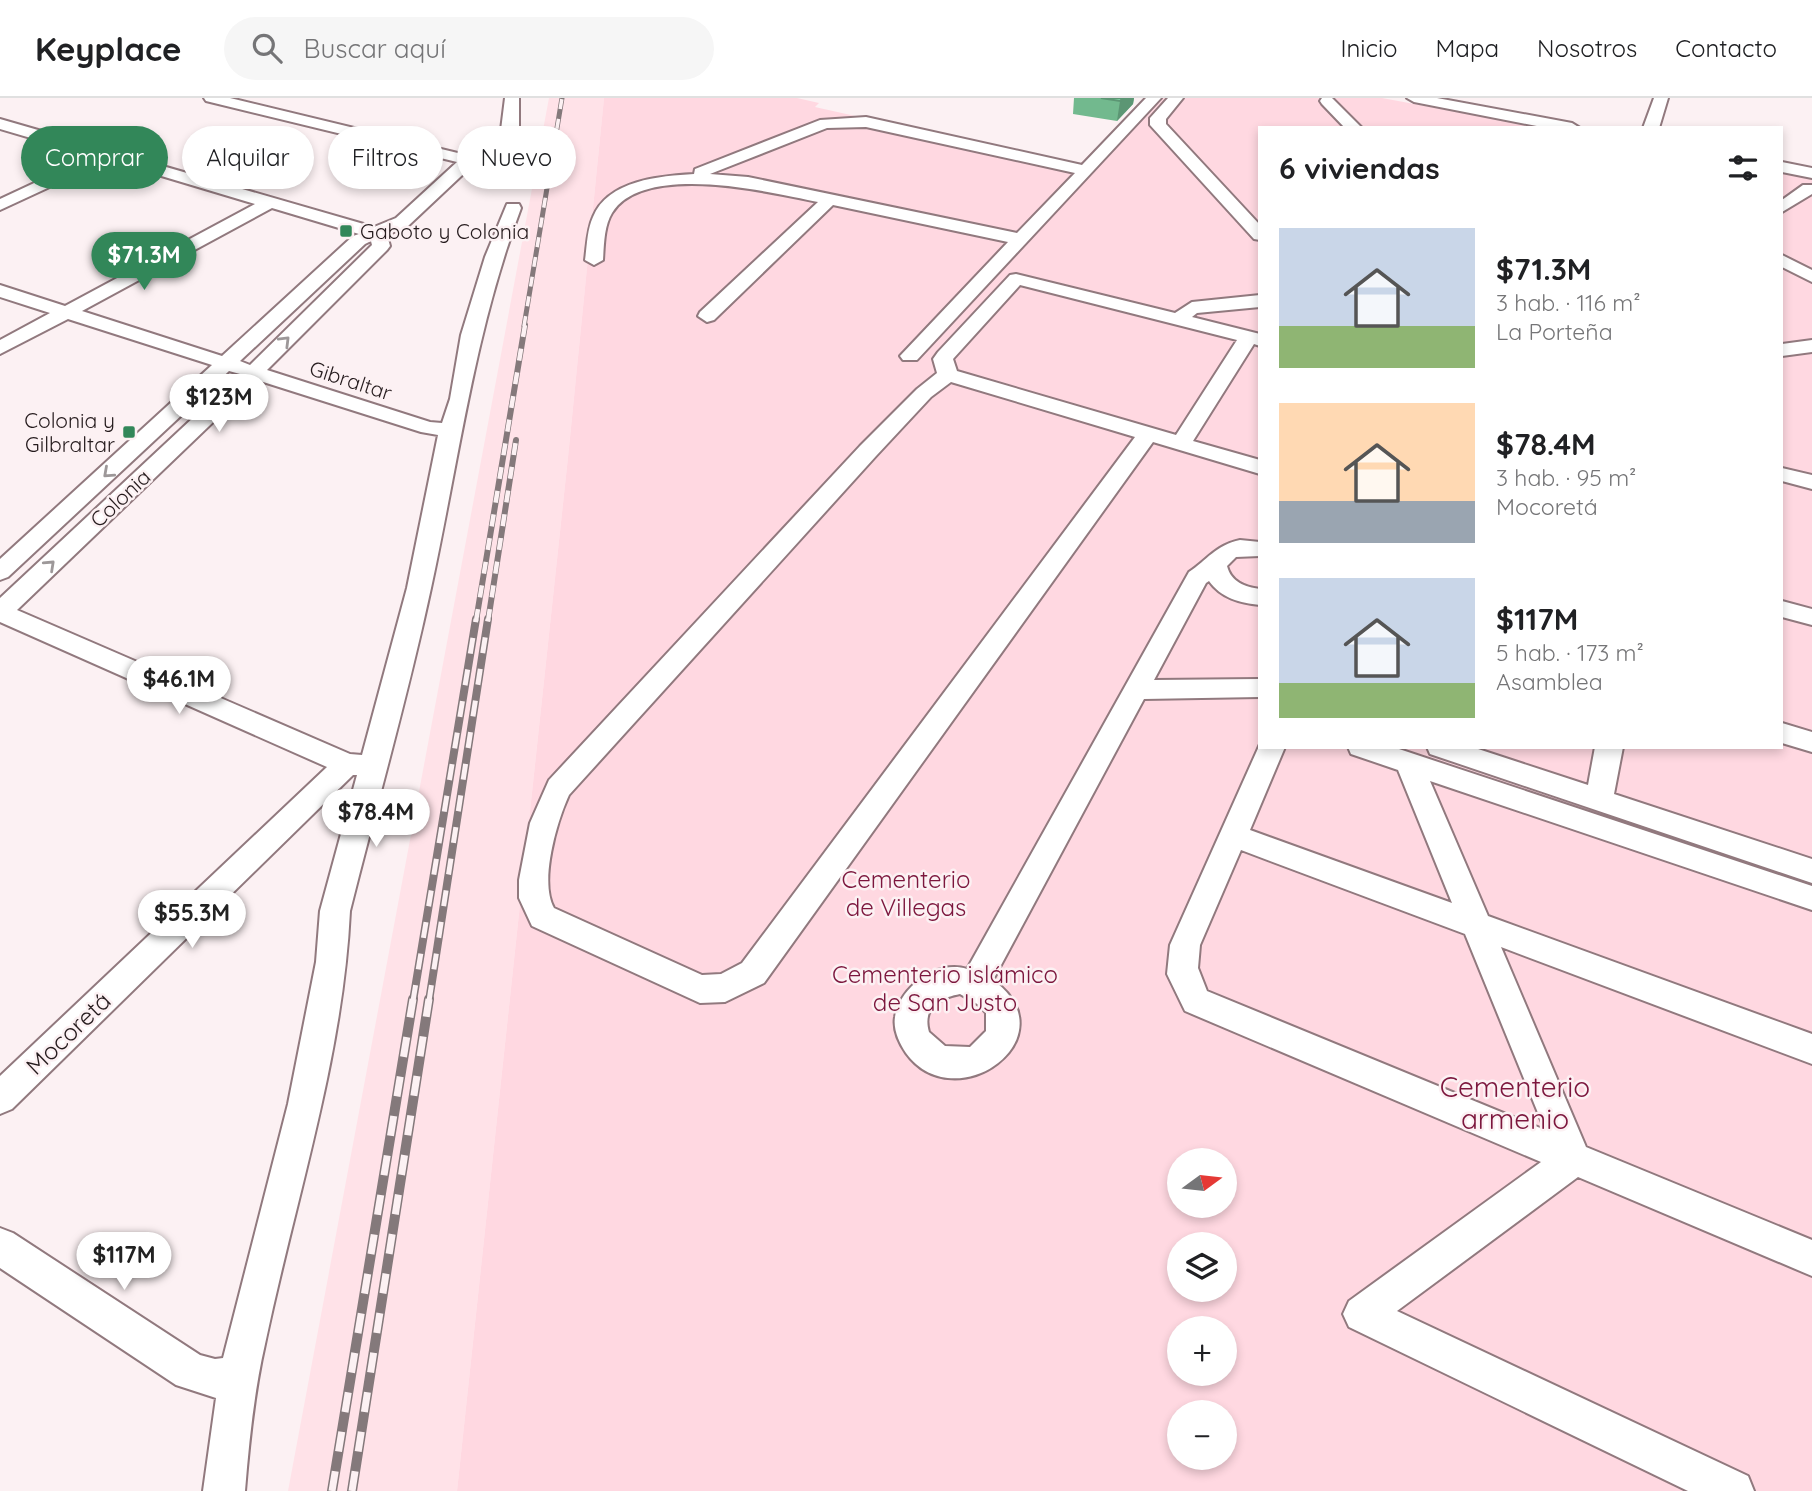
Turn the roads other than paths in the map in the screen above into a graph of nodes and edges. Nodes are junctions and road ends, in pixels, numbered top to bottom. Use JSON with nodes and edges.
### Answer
{"nodes":[{"id":1,"x":211,"y":98,"type":"edge"},
{"id":2,"x":1154,"y":98,"type":"edge"},
{"id":3,"x":1176,"y":98,"type":"edge"},
{"id":4,"x":1413,"y":98,"type":"edge"},
{"id":5,"x":1661,"y":98,"type":"edge"},
{"id":6,"x":1327,"y":101,"type":"dead end"},
{"id":7,"x":1479,"y":104,"type":"edge"},
{"id":8,"x":512,"y":112,"type":"edge"},
{"id":9,"x":495,"y":116,"type":"dead end"},
{"id":10,"x":0,"y":124,"type":"edge"},
{"id":11,"x":1352,"y":126,"type":"edge"},
{"id":12,"x":1564,"y":126,"type":"edge"},
{"id":13,"x":1652,"y":126,"type":"edge"},
{"id":14,"x":21,"y":130,"type":"edge"},
{"id":15,"x":457,"y":154,"type":"edge"},
{"id":16,"x":1783,"y":168,"type":"edge"},
{"id":17,"x":1085,"y":170,"type":"junction"},
{"id":18,"x":168,"y":172,"type":"edge"},
{"id":19,"x":457,"y":172,"type":"edge"},
{"id":20,"x":668,"y":181,"type":"junction"},
{"id":21,"x":1783,"y":182,"type":"edge"},
{"id":22,"x":1811,"y":184,"type":"edge"},
{"id":23,"x":35,"y":189,"type":"edge"},
{"id":24,"x":830,"y":199,"type":"junction"},
{"id":25,"x":271,"y":202,"type":"junction"},
{"id":26,"x":0,"y":205,"type":"edge"},
{"id":27,"x":1783,"y":206,"type":"edge"},
{"id":28,"x":513,"y":208,"type":"dead end"},
{"id":29,"x":1257,"y":229,"type":"edge"},
{"id":30,"x":378,"y":234,"type":"junction"},
{"id":31,"x":1020,"y":239,"type":"junction"},
{"id":32,"x":594,"y":260,"type":"dead end"},
{"id":33,"x":1783,"y":262,"type":"edge"},
{"id":34,"x":1812,"y":277,"type":"edge"},
{"id":35,"x":0,"y":292,"type":"edge"},
{"id":36,"x":1258,"y":301,"type":"edge"},
{"id":37,"x":63,"y":313,"type":"junction"},
{"id":38,"x":707,"y":316,"type":"dead end"},
{"id":39,"x":1179,"y":320,"type":"junction"},
{"id":40,"x":1255,"y":339,"type":"edge"},
{"id":41,"x":1812,"y":346,"type":"edge"},
{"id":42,"x":0,"y":348,"type":"edge"},
{"id":43,"x":1783,"y":350,"type":"edge"},
{"id":44,"x":910,"y":356,"type":"dead end"},
{"id":45,"x":227,"y":365,"type":"junction"},
{"id":46,"x":253,"y":373,"type":"junction"},
{"id":47,"x":948,"y":375,"type":"junction"},
{"id":48,"x":450,"y":430,"type":"junction"},
{"id":49,"x":1147,"y":435,"type":"junction"},
{"id":50,"x":1180,"y":445,"type":"junction"},
{"id":51,"x":1258,"y":466,"type":"edge"},
{"id":52,"x":1783,"y":475,"type":"edge"},
{"id":53,"x":1812,"y":482,"type":"edge"},
{"id":54,"x":1258,"y":549,"type":"edge"},
{"id":55,"x":1215,"y":566,"type":"junction"},
{"id":56,"x":0,"y":572,"type":"edge"},
{"id":57,"x":1258,"y":597,"type":"edge"},
{"id":58,"x":1783,"y":609,"type":"edge"},
{"id":59,"x":0,"y":612,"type":"edge"},
{"id":60,"x":1812,"y":617,"type":"edge"},
{"id":61,"x":1258,"y":688,"type":"edge"},
{"id":62,"x":1137,"y":690,"type":"junction"},
{"id":63,"x":1783,"y":733,"type":"edge"},
{"id":64,"x":1812,"y":742,"type":"edge"},
{"id":65,"x":1271,"y":749,"type":"edge"},
{"id":66,"x":1367,"y":749,"type":"edge"},
{"id":67,"x":1446,"y":749,"type":"edge"},
{"id":68,"x":1609,"y":749,"type":"edge"},
{"id":69,"x":1409,"y":763,"type":"junction"},
{"id":70,"x":359,"y":765,"type":"junction"},
{"id":71,"x":1600,"y":801,"type":"junction"},
{"id":72,"x":1233,"y":835,"type":"junction"},
{"id":73,"x":1812,"y":872,"type":"edge"},
{"id":74,"x":1812,"y":898,"type":"edge"},
{"id":75,"x":1477,"y":925,"type":"junction"},
{"id":76,"x":975,"y":984,"type":"dead end"},
{"id":77,"x":1812,"y":1049,"type":"edge"},
{"id":78,"x":0,"y":1098,"type":"edge"},
{"id":79,"x":1574,"y":1159,"type":"junction"},
{"id":80,"x":0,"y":1246,"type":"edge"},
{"id":81,"x":1812,"y":1258,"type":"edge"},
{"id":82,"x":240,"y":1376,"type":"junction"},
{"id":83,"x":216,"y":1486,"type":"edge"},
{"id":84,"x":1733,"y":1491,"type":"edge"}],
"edges":[{"from":1,"to":15,"type":"street"},
{"from":2,"to":17,"type":"street"},
{"from":3,"to":29,"type":"street"},
{"from":4,"to":7,"type":"street"},
{"from":5,"to":13,"type":"street"},
{"from":6,"to":11,"type":"street"},
{"from":7,"to":12,"type":"street"},
{"from":8,"to":9,"type":"street"},
{"from":10,"to":14,"type":"street"},
{"from":16,"to":22,"type":"street"},
{"from":17,"to":20,"type":"street"},
{"from":17,"to":31,"type":"street"},
{"from":18,"to":25,"type":"street"},
{"from":19,"to":30,"type":"street","name":"Colonia"},
{"from":20,"to":24,"type":"street"},
{"from":20,"to":32,"type":"street"},
{"from":21,"to":22,"type":"street"},
{"from":22,"to":27,"type":"street"},
{"from":23,"to":26,"type":"street"},
{"from":24,"to":31,"type":"street"},
{"from":24,"to":38,"type":"street"},
{"from":25,"to":30,"type":"street"},
{"from":25,"to":37,"type":"street"},
{"from":28,"to":48,"type":"street"},
{"from":30,"to":45,"type":"street","name":"Colonia"},
{"from":46,"to":30,"type":"street","name":"Colonia","one_way":true},
{"from":31,"to":44,"type":"street"},
{"from":33,"to":34,"type":"street"},
{"from":35,"to":37,"type":"street","name":"Gibraltar"},
{"from":36,"to":39,"type":"street"},
{"from":37,"to":42,"type":"street"},
{"from":37,"to":45,"type":"street","name":"Gibraltar"},
{"from":39,"to":40,"type":"street"},
{"from":39,"to":47,"type":"street"},
{"from":40,"to":50,"type":"street"},
{"from":41,"to":43,"type":"street"},
{"from":45,"to":46,"type":"street","name":"Gibraltar"},
{"from":45,"to":56,"type":"street","name":"Colonia","one_way":true},
{"from":46,"to":48,"type":"street","name":"Gibraltar"},
{"from":59,"to":46,"type":"street","name":"Colonia","one_way":true},
{"from":47,"to":49,"type":"street"},
{"from":47,"to":49,"type":"street"},
{"from":48,"to":70,"type":"street"},
{"from":49,"to":50,"type":"street"},
{"from":50,"to":51,"type":"street"},
{"from":52,"to":53,"type":"street"},
{"from":54,"to":55,"type":"street"},
{"from":55,"to":57,"type":"street"},
{"from":55,"to":62,"type":"street"},
{"from":58,"to":60,"type":"street"},
{"from":59,"to":70,"type":"street"},
{"from":61,"to":62,"type":"street"},
{"from":62,"to":76,"type":"street"},
{"from":63,"to":64,"type":"street"},
{"from":65,"to":72,"type":"street"},
{"from":66,"to":69,"type":"street"},
{"from":67,"to":71,"type":"street"},
{"from":68,"to":71,"type":"street"},
{"from":69,"to":74,"type":"street"},
{"from":69,"to":75,"type":"street"},
{"from":70,"to":78,"type":"street","name":"Mocoretá"},
{"from":70,"to":82,"type":"street"},
{"from":71,"to":73,"type":"street"},
{"from":72,"to":75,"type":"street"},
{"from":72,"to":79,"type":"street"},
{"from":75,"to":77,"type":"street"},
{"from":75,"to":79,"type":"street"},
{"from":79,"to":81,"type":"street"},
{"from":79,"to":84,"type":"street"},
{"from":80,"to":82,"type":"street"},
{"from":82,"to":83,"type":"street"}]}
